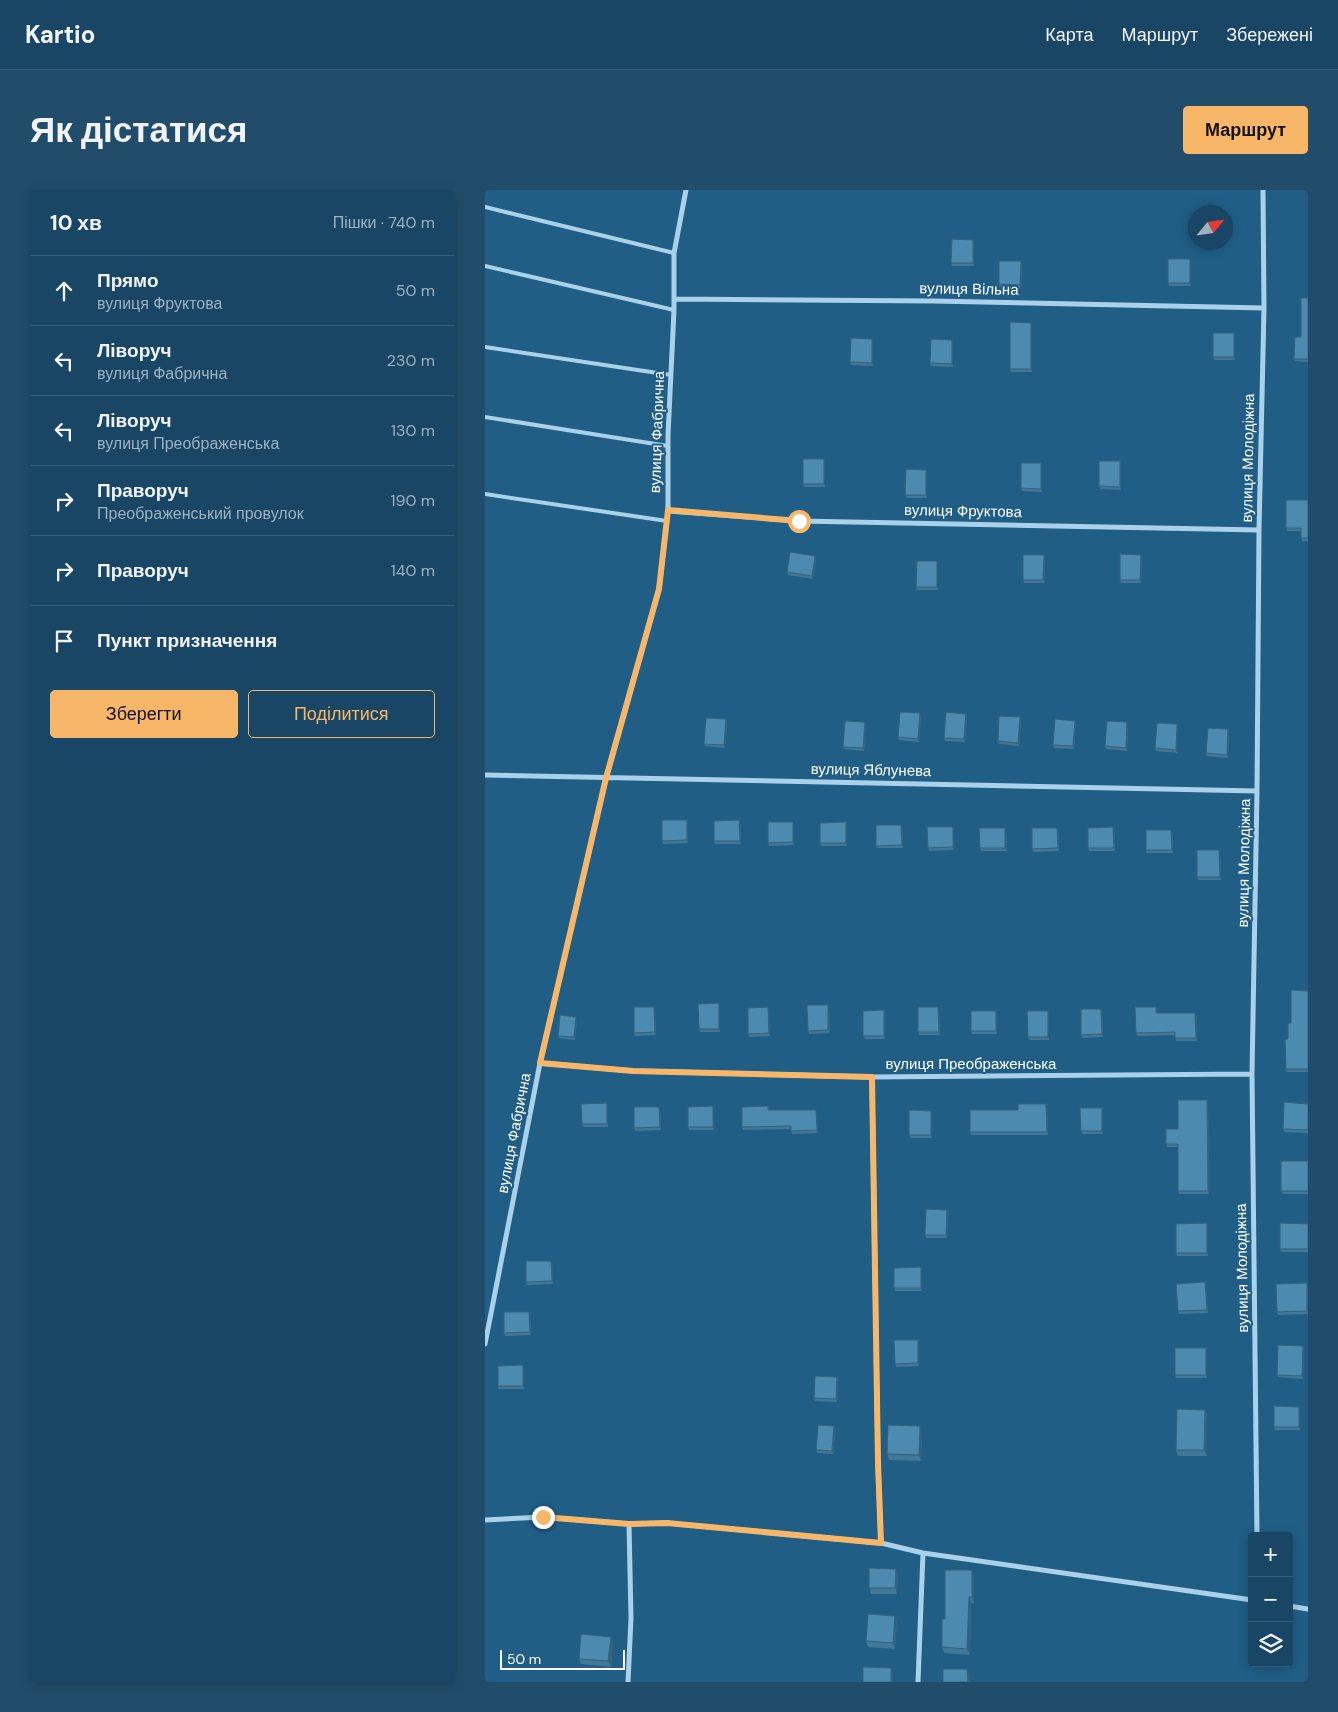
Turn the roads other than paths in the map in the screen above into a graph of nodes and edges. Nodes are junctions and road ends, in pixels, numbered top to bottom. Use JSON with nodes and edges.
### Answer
{"nodes":[{"id":1,"x":686,"y":190,"type":"edge"},
{"id":2,"x":1263,"y":190,"type":"edge"},
{"id":3,"x":485,"y":207,"type":"edge"},
{"id":4,"x":674,"y":253,"type":"junction"},
{"id":5,"x":485,"y":266,"type":"edge"},
{"id":6,"x":674,"y":299,"type":"junction"},
{"id":7,"x":1264,"y":308,"type":"junction"},
{"id":8,"x":674,"y":310,"type":"junction"},
{"id":9,"x":485,"y":347,"type":"edge"},
{"id":10,"x":671,"y":375,"type":"junction"},
{"id":11,"x":485,"y":417,"type":"edge"},
{"id":12,"x":668,"y":446,"type":"junction"},
{"id":13,"x":485,"y":494,"type":"edge"},
{"id":14,"x":668,"y":510,"type":"junction"},
{"id":15,"x":667,"y":521,"type":"junction"},
{"id":16,"x":1259,"y":530,"type":"junction"},
{"id":17,"x":485,"y":775,"type":"edge"},
{"id":18,"x":606,"y":778,"type":"junction"},
{"id":19,"x":1257,"y":791,"type":"junction"},
{"id":20,"x":540,"y":1063,"type":"junction"},
{"id":21,"x":1252,"y":1074,"type":"junction"},
{"id":22,"x":872,"y":1077,"type":"junction"},
{"id":23,"x":485,"y":1344,"type":"edge"},
{"id":24,"x":485,"y":1520,"type":"edge"},
{"id":25,"x":629,"y":1524,"type":"junction"},
{"id":26,"x":1257,"y":1532,"type":"edge"},
{"id":27,"x":881,"y":1543,"type":"junction"},
{"id":28,"x":923,"y":1553,"type":"junction"},
{"id":29,"x":1248,"y":1599,"type":"edge"},
{"id":30,"x":1293,"y":1607,"type":"edge"},
{"id":31,"x":1308,"y":1609,"type":"edge"},
{"id":32,"x":628,"y":1682,"type":"edge"},
{"id":33,"x":918,"y":1682,"type":"edge"}],
"edges":[{"from":1,"to":4,"type":"street","name":"вулиця Фабрична"},
{"from":2,"to":7,"type":"street","name":"вулиця Молодіжна"},
{"from":3,"to":4,"type":"lane"},
{"from":4,"to":6,"type":"street","name":"вулиця Фабрична"},
{"from":5,"to":8,"type":"lane"},
{"from":6,"to":7,"type":"street","name":"вулиця Вільна"},
{"from":6,"to":8,"type":"street","name":"вулиця Фабрична"},
{"from":7,"to":16,"type":"street","name":"вулиця Молодіжна"},
{"from":8,"to":10,"type":"street","name":"вулиця Фабрична"},
{"from":9,"to":10,"type":"lane"},
{"from":10,"to":12,"type":"street","name":"вулиця Фабрична"},
{"from":11,"to":12,"type":"lane"},
{"from":12,"to":14,"type":"street","name":"вулиця Фабрична"},
{"from":13,"to":15,"type":"lane"},
{"from":14,"to":15,"type":"street","name":"вулиця Фабрична"},
{"from":14,"to":16,"type":"street","name":"вулиця Фруктова"},
{"from":15,"to":18,"type":"street","name":"вулиця Фабрична"},
{"from":16,"to":19,"type":"street","name":"вулиця Молодіжна"},
{"from":17,"to":18,"type":"street","name":"вулиця Яблунева"},
{"from":18,"to":19,"type":"street","name":"вулиця Яблунева"},
{"from":18,"to":20,"type":"street","name":"вулиця Фабрична"},
{"from":19,"to":21,"type":"street","name":"вулиця Молодіжна"},
{"from":20,"to":22,"type":"street","name":"вулиця Преображенська"},
{"from":20,"to":23,"type":"street","name":"вулиця Фабрична"},
{"from":21,"to":22,"type":"street","name":"вулиця Преображенська"},
{"from":21,"to":26,"type":"street","name":"вулиця Молодіжна"},
{"from":22,"to":27,"type":"street"},
{"from":24,"to":25,"type":"street"},
{"from":25,"to":27,"type":"street"},
{"from":25,"to":32,"type":"street"},
{"from":27,"to":28,"type":"street"},
{"from":28,"to":29,"type":"street"},
{"from":28,"to":33,"type":"street"},
{"from":30,"to":31,"type":"street"}]}
